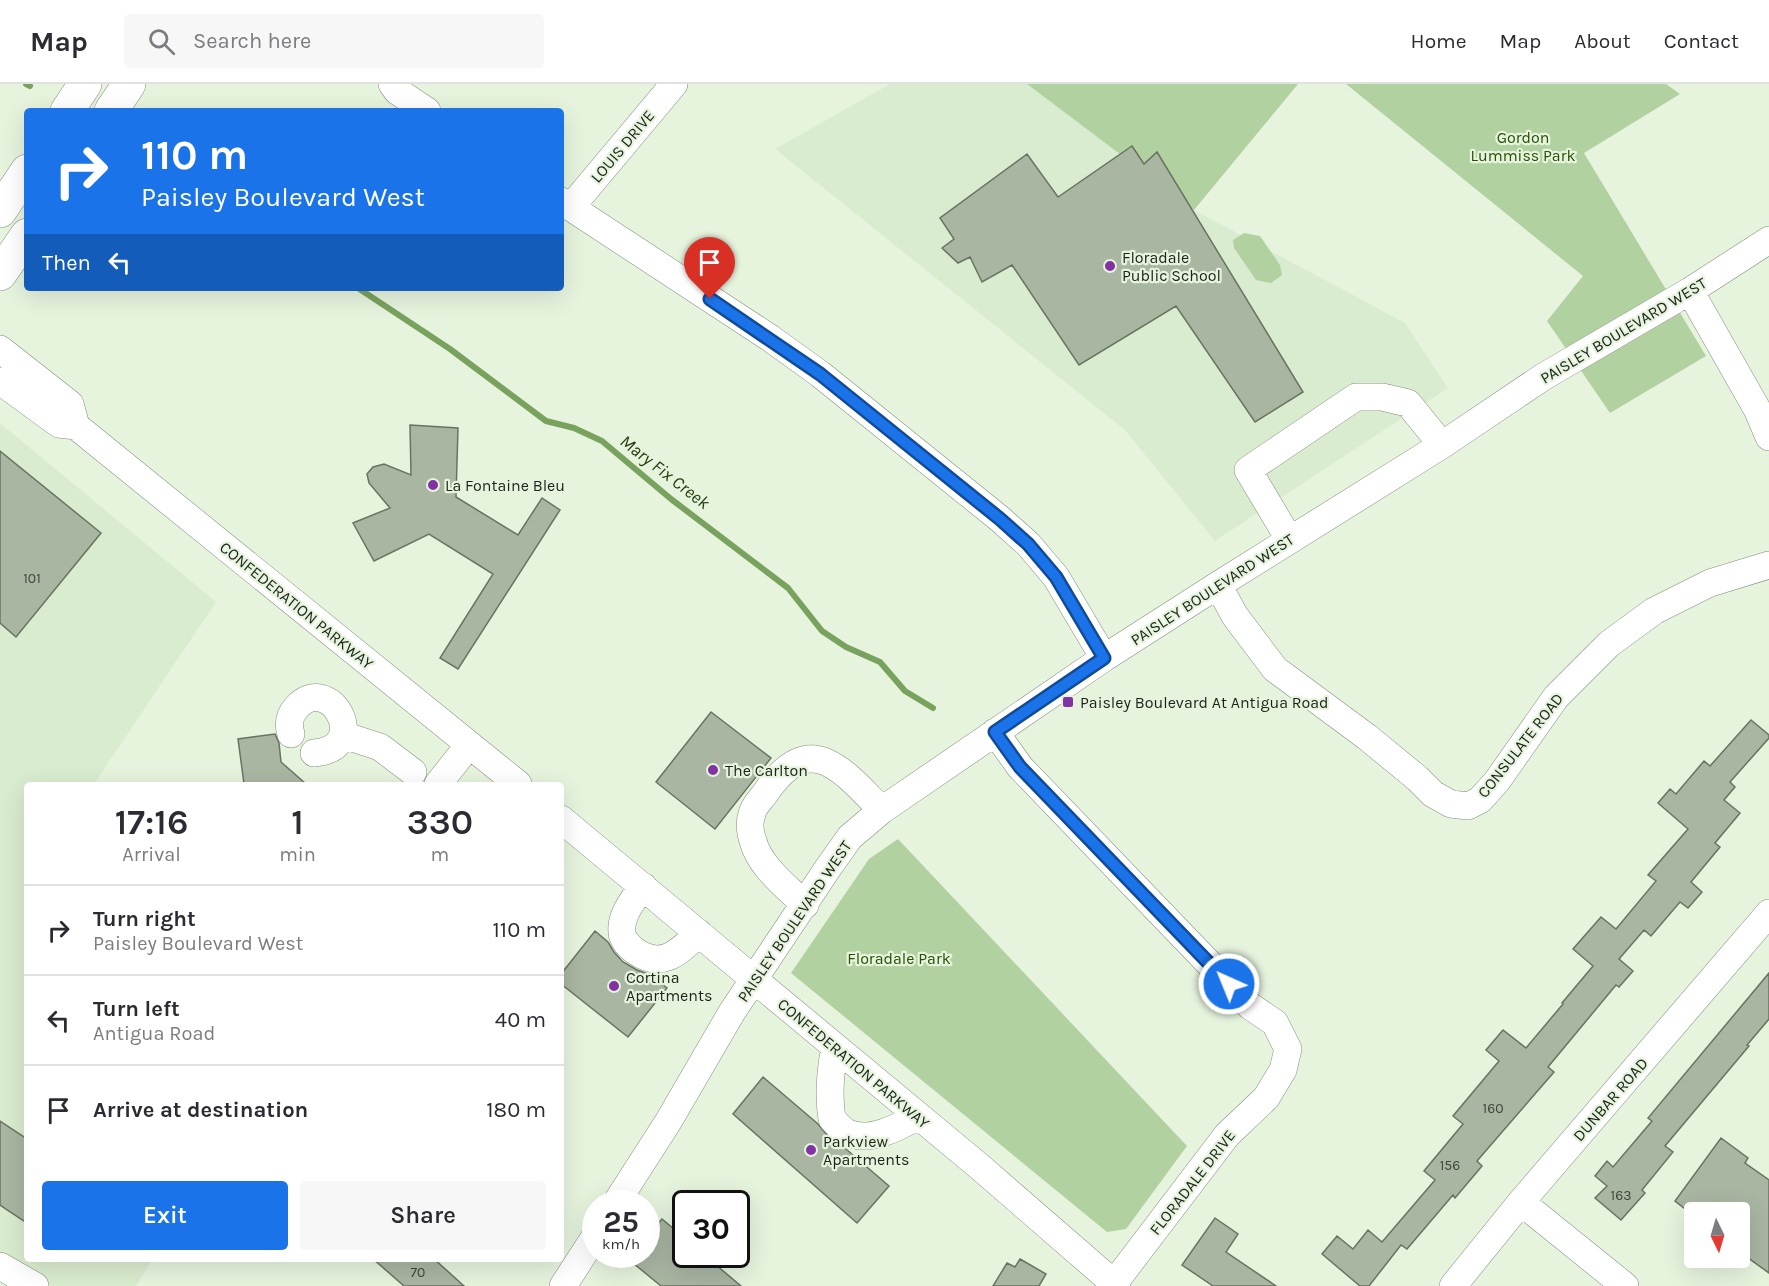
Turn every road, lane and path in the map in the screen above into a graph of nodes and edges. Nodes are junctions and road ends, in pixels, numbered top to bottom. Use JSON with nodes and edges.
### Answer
{"nodes":[{"id":1,"x":85,"y":84,"type":"edge"},
{"id":2,"x":129,"y":84,"type":"edge"},
{"id":3,"x":392,"y":84,"type":"edge"},
{"id":4,"x":674,"y":84,"type":"edge"},
{"id":5,"x":70,"y":108,"type":"edge"},
{"id":6,"x":113,"y":108,"type":"edge"},
{"id":7,"x":422,"y":108,"type":"edge"},
{"id":8,"x":24,"y":175,"type":"edge"},
{"id":9,"x":566,"y":204,"type":"edge"},
{"id":10,"x":0,"y":211,"type":"edge"},
{"id":11,"x":24,"y":239,"type":"edge"},
{"id":12,"x":1769,"y":240,"type":"edge"},
{"id":13,"x":0,"y":274,"type":"edge"},
{"id":14,"x":1690,"y":291,"type":"junction"},
{"id":15,"x":0,"y":350,"type":"edge"},
{"id":16,"x":0,"y":381,"type":"edge"},
{"id":17,"x":76,"y":426,"type":"junction"},
{"id":18,"x":1769,"y":436,"type":"edge"},
{"id":19,"x":1442,"y":445,"type":"junction"},
{"id":20,"x":1289,"y":539,"type":"junction"},
{"id":21,"x":1769,"y":565,"type":"edge"},
{"id":22,"x":1218,"y":585,"type":"junction"},
{"id":23,"x":1104,"y":658,"type":"junction"},
{"id":24,"x":995,"y":732,"type":"junction"},
{"id":25,"x":291,"y":734,"type":"dead end"},
{"id":26,"x":343,"y":735,"type":"junction"},
{"id":27,"x":469,"y":745,"type":"junction"},
{"id":28,"x":314,"y":753,"type":"dead end"},
{"id":29,"x":413,"y":772,"type":"dead end"},
{"id":30,"x":440,"y":782,"type":"edge"},
{"id":31,"x":515,"y":782,"type":"edge"},
{"id":32,"x":882,"y":810,"type":"junction"},
{"id":33,"x":564,"y":821,"type":"edge"},
{"id":34,"x":643,"y":886,"type":"junction"},
{"id":35,"x":805,"y":905,"type":"junction"},
{"id":36,"x":1769,"y":913,"type":"edge"},
{"id":37,"x":699,"y":933,"type":"junction"},
{"id":38,"x":754,"y":980,"type":"junction"},
{"id":39,"x":835,"y":1047,"type":"junction"},
{"id":40,"x":918,"y":1116,"type":"junction"},
{"id":41,"x":624,"y":1190,"type":"edge"},
{"id":42,"x":1521,"y":1202,"type":"junction"},
{"id":43,"x":582,"y":1257,"type":"edge"},
{"id":44,"x":0,"y":1266,"type":"edge"},
{"id":45,"x":1114,"y":1285,"type":"edge"},
{"id":46,"x":35,"y":1286,"type":"edge"},
{"id":47,"x":563,"y":1286,"type":"edge"},
{"id":48,"x":1453,"y":1286,"type":"edge"},
{"id":49,"x":1625,"y":1286,"type":"edge"}],
"edges":[{"from":1,"to":5,"type":"main road"},
{"from":2,"to":6,"type":"main road"},
{"from":3,"to":7,"type":"street"},
{"from":4,"to":9,"type":"street","name":"LOUIS DRIVE"},
{"from":8,"to":10,"type":"main road"},
{"from":9,"to":23,"type":"street"},
{"from":11,"to":13,"type":"main road"},
{"from":12,"to":14,"type":"street","name":"PAISLEY BOULEVARD WEST"},
{"from":14,"to":18,"type":"street"},
{"from":14,"to":19,"type":"street","name":"PAISLEY BOULEVARD WEST"},
{"from":15,"to":17,"type":"street","name":"CONFEDERATION PARKWAY"},
{"from":16,"to":17,"type":"street","name":"CONFEDERATION PARKWAY"},
{"from":17,"to":27,"type":"street","name":"CONFEDERATION PARKWAY"},
{"from":19,"to":20,"type":"street","name":"PAISLEY BOULEVARD WEST"},
{"from":19,"to":20,"type":"street"},
{"from":20,"to":22,"type":"street","name":"PAISLEY BOULEVARD WEST"},
{"from":21,"to":22,"type":"street","name":"CONSULATE ROAD"},
{"from":22,"to":23,"type":"street","name":"PAISLEY BOULEVARD WEST"},
{"from":23,"to":24,"type":"street","name":"PAISLEY BOULEVARD WEST"},
{"from":24,"to":32,"type":"street","name":"PAISLEY BOULEVARD WEST"},
{"from":24,"to":45,"type":"street","name":"FLORADALE DRIVE"},
{"from":25,"to":26,"type":"street"},
{"from":26,"to":28,"type":"street"},
{"from":26,"to":29,"type":"street"},
{"from":27,"to":30,"type":"street"},
{"from":27,"to":31,"type":"street","name":"CONFEDERATION PARKWAY"},
{"from":32,"to":35,"type":"street","name":"PAISLEY BOULEVARD WEST"},
{"from":32,"to":35,"type":"street"},
{"from":33,"to":34,"type":"street","name":"CONFEDERATION PARKWAY"},
{"from":34,"to":37,"type":"street","name":"CONFEDERATION PARKWAY"},
{"from":34,"to":37,"type":"street"},
{"from":35,"to":38,"type":"street","name":"PAISLEY BOULEVARD WEST"},
{"from":36,"to":42,"type":"street","name":"DUNBAR ROAD"},
{"from":37,"to":38,"type":"street","name":"CONFEDERATION PARKWAY"},
{"from":38,"to":39,"type":"street","name":"CONFEDERATION PARKWAY"},
{"from":38,"to":41,"type":"street","name":"PAISLEY BOULEVARD WEST"},
{"from":39,"to":40,"type":"street","name":"CONFEDERATION PARKWAY"},
{"from":39,"to":40,"type":"street"},
{"from":40,"to":45,"type":"street","name":"CONFEDERATION PARKWAY"},
{"from":42,"to":48,"type":"street","name":"DUNBAR ROAD"},
{"from":42,"to":49,"type":"street"},
{"from":43,"to":47,"type":"street"},
{"from":44,"to":46,"type":"street"}]}
